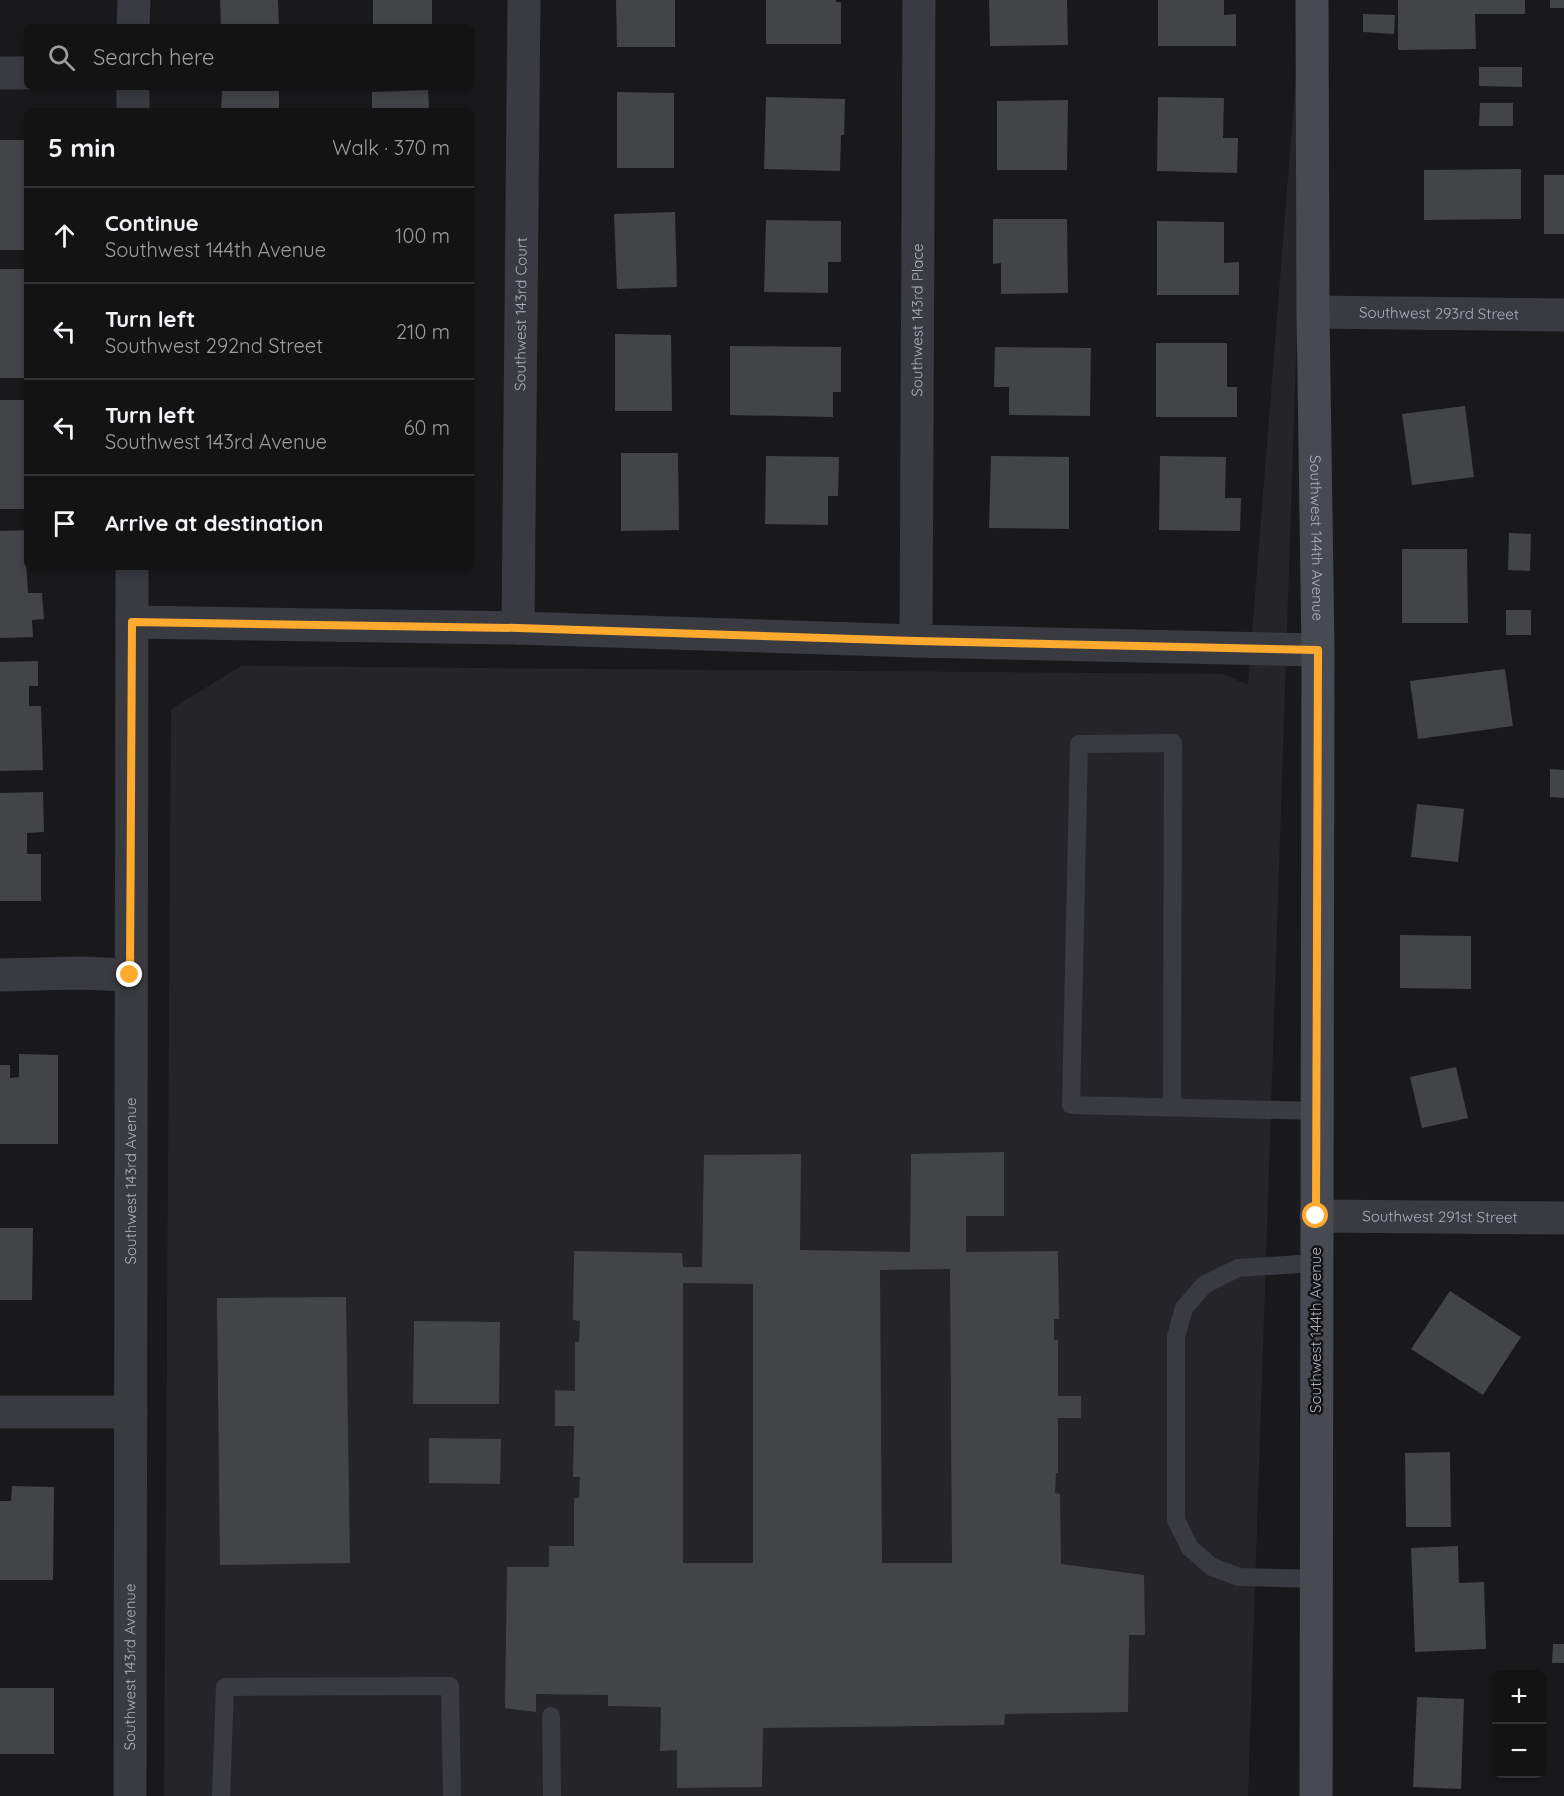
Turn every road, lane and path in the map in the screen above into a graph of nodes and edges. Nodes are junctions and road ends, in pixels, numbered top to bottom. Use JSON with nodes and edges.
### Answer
{"nodes":[{"id":1,"x":134,"y":0,"type":"edge"},
{"id":2,"x":524,"y":0,"type":"edge"},
{"id":3,"x":919,"y":0,"type":"edge"},
{"id":4,"x":1312,"y":0,"type":"edge"},
{"id":5,"x":134,"y":24,"type":"edge"},
{"id":6,"x":0,"y":73,"type":"edge"},
{"id":7,"x":24,"y":73,"type":"edge"},
{"id":8,"x":133,"y":90,"type":"edge"},
{"id":9,"x":133,"y":108,"type":"edge"},
{"id":10,"x":1313,"y":312,"type":"junction"},
{"id":11,"x":1564,"y":315,"type":"edge"},
{"id":12,"x":132,"y":570,"type":"edge"},
{"id":13,"x":132,"y":622,"type":"junction"},
{"id":14,"x":518,"y":628,"type":"junction"},
{"id":15,"x":916,"y":641,"type":"junction"},
{"id":16,"x":1318,"y":650,"type":"junction"},
{"id":17,"x":0,"y":975,"type":"edge"},
{"id":18,"x":130,"y":975,"type":"junction"},
{"id":19,"x":1172,"y":1108,"type":"junction"},
{"id":20,"x":1317,"y":1111,"type":"junction"},
{"id":21,"x":1316,"y":1216,"type":"junction"},
{"id":22,"x":1564,"y":1218,"type":"edge"},
{"id":23,"x":1316,"y":1263,"type":"junction"},
{"id":24,"x":0,"y":1412,"type":"edge"},
{"id":25,"x":131,"y":1412,"type":"junction"},
{"id":26,"x":1316,"y":1579,"type":"junction"},
{"id":27,"x":551,"y":1716,"type":"dead end"},
{"id":28,"x":130,"y":1796,"type":"edge"},
{"id":29,"x":221,"y":1796,"type":"edge"},
{"id":30,"x":452,"y":1796,"type":"edge"},
{"id":31,"x":552,"y":1796,"type":"edge"},
{"id":32,"x":1316,"y":1796,"type":"edge"}],
"edges":[{"from":1,"to":5,"type":"street"},
{"from":2,"to":14,"type":"street","name":"Southwest 143rd Court"},
{"from":3,"to":15,"type":"street","name":"Southwest 143rd Place"},
{"from":4,"to":10,"type":"street","name":"Southwest 144th Avenue"},
{"from":6,"to":7,"type":"street"},
{"from":8,"to":9,"type":"street"},
{"from":10,"to":11,"type":"street","name":"Southwest 293rd Street"},
{"from":10,"to":16,"type":"street","name":"Southwest 144th Avenue"},
{"from":12,"to":13,"type":"street","name":"Southwest 143rd Avenue"},
{"from":13,"to":14,"type":"street"},
{"from":13,"to":18,"type":"street","name":"Southwest 143rd Avenue"},
{"from":14,"to":15,"type":"street"},
{"from":15,"to":16,"type":"street"},
{"from":16,"to":20,"type":"street","name":"Southwest 144th Avenue"},
{"from":17,"to":18,"type":"street"},
{"from":18,"to":25,"type":"street","name":"Southwest 143rd Avenue"},
{"from":19,"to":19,"type":"lane"},
{"from":19,"to":20,"type":"lane"},
{"from":20,"to":21,"type":"street","name":"Southwest 144th Avenue"},
{"from":21,"to":22,"type":"street","name":"Southwest 291st Street"},
{"from":21,"to":23,"type":"street","name":"Southwest 144th Avenue"},
{"from":23,"to":26,"type":"street","name":"Southwest 144th Avenue"},
{"from":23,"to":26,"type":"lane"},
{"from":24,"to":25,"type":"street"},
{"from":25,"to":28,"type":"street","name":"Southwest 143rd Avenue"},
{"from":26,"to":32,"type":"street","name":"Southwest 144th Avenue"},
{"from":27,"to":31,"type":"lane"},
{"from":29,"to":30,"type":"lane"}]}
